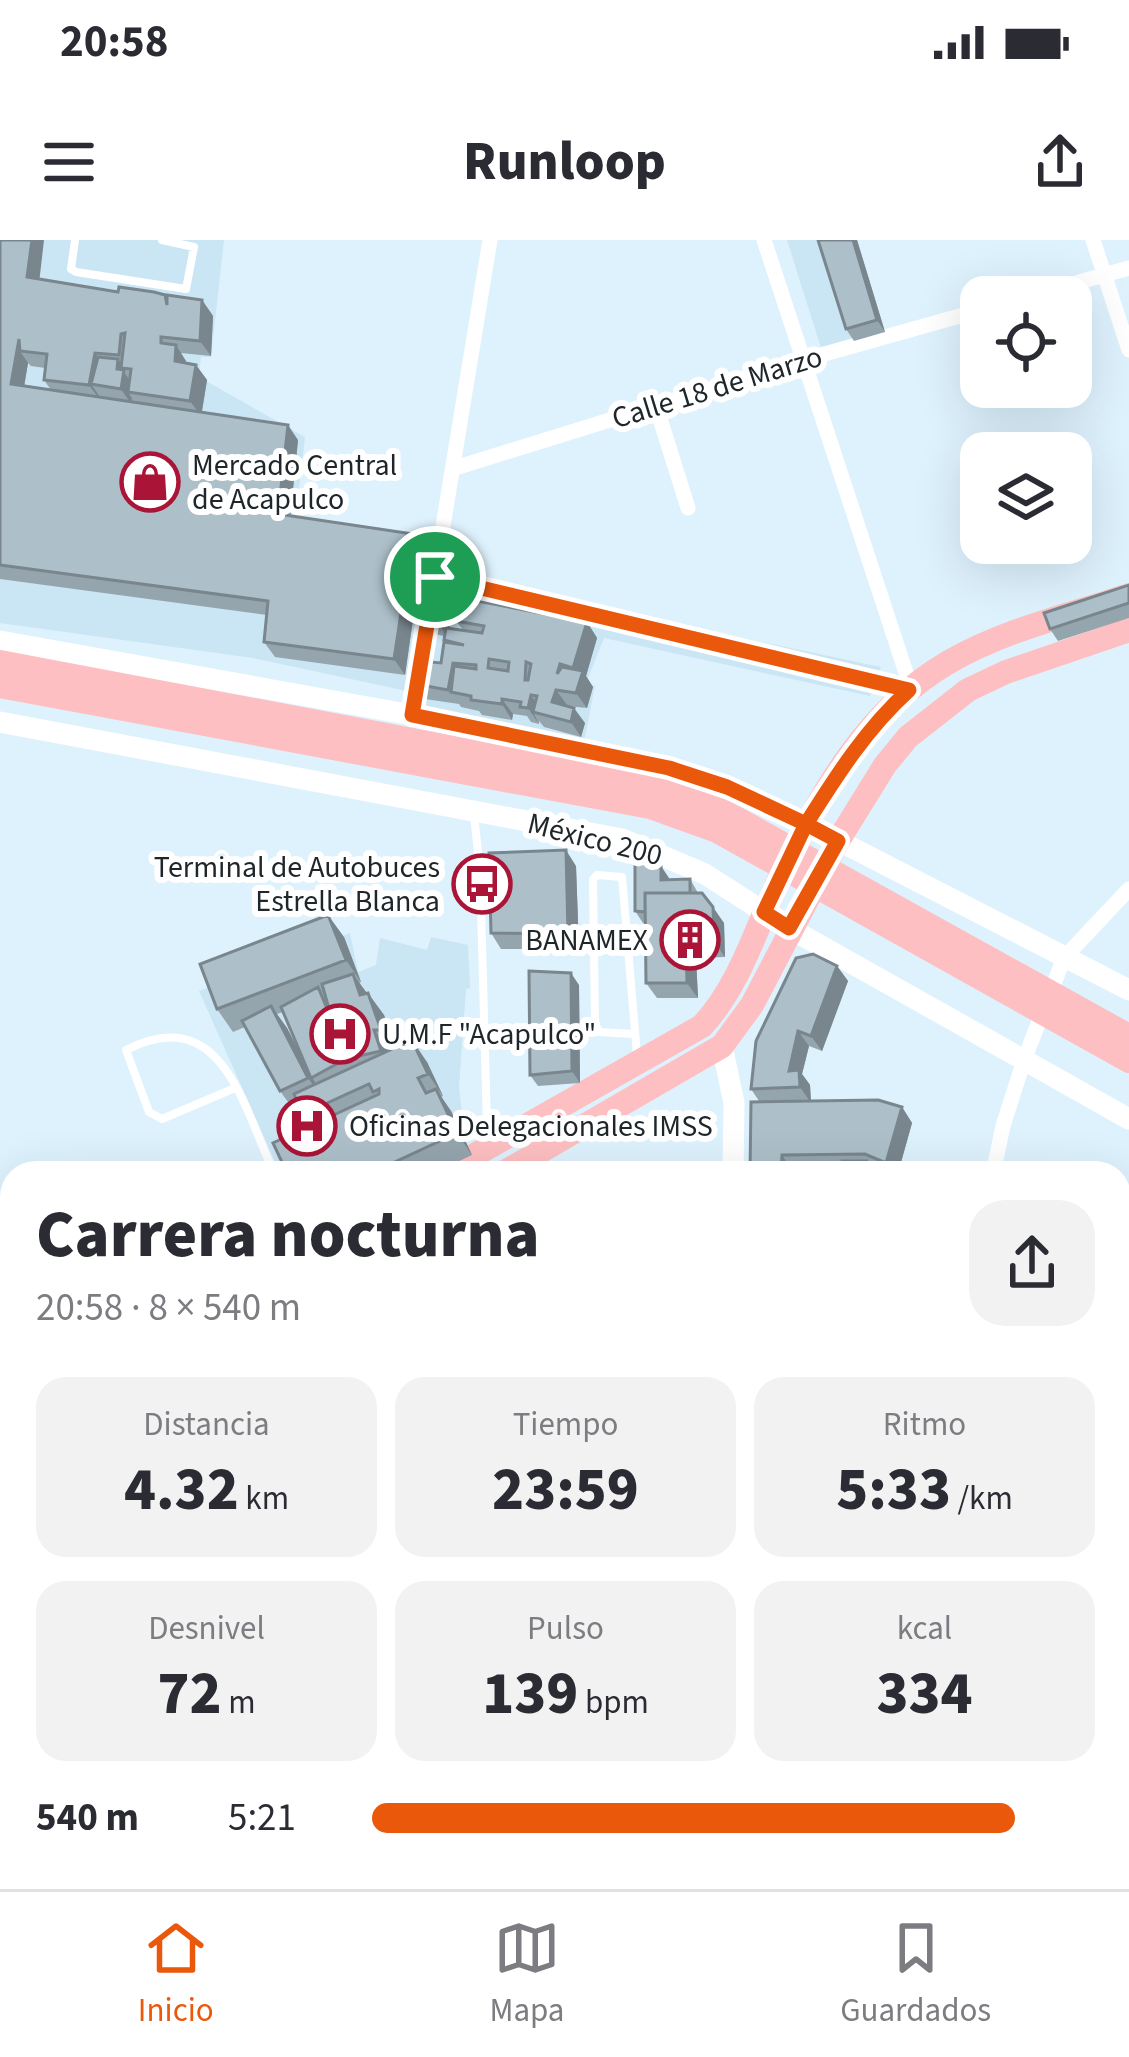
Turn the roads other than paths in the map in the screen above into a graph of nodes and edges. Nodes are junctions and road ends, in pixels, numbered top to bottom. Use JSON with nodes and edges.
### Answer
{"nodes":[{"id":1,"x":75,"y":240,"type":"edge"},
{"id":2,"x":162,"y":240,"type":"edge"},
{"id":3,"x":488,"y":240,"type":"edge"},
{"id":4,"x":764,"y":240,"type":"edge"},
{"id":5,"x":1093,"y":240,"type":"edge"},
{"id":6,"x":1129,"y":268,"type":"edge"},
{"id":7,"x":1105,"y":275,"type":"junction"},
{"id":8,"x":1092,"y":279,"type":"edge"},
{"id":9,"x":960,"y":316,"type":"edge"},
{"id":10,"x":1129,"y":350,"type":"edge"},
{"id":11,"x":803,"y":360,"type":"junction"},
{"id":12,"x":656,"y":406,"type":"junction"},
{"id":13,"x":455,"y":469,"type":"junction"},
{"id":14,"x":688,"y":508,"type":"dead end"},
{"id":15,"x":435,"y":577,"type":"junction"},
{"id":16,"x":1129,"y":595,"type":"edge"},
{"id":17,"x":1129,"y":629,"type":"edge"},
{"id":18,"x":0,"y":641,"type":"edge"},
{"id":19,"x":0,"y":662,"type":"edge"},
{"id":20,"x":0,"y":686,"type":"edge"},
{"id":21,"x":910,"y":689,"type":"junction"},
{"id":22,"x":412,"y":715,"type":"junction"},
{"id":23,"x":0,"y":722,"type":"edge"},
{"id":24,"x":653,"y":797,"type":"junction"},
{"id":25,"x":473,"y":811,"type":"junction"},
{"id":26,"x":806,"y":824,"type":"junction"},
{"id":27,"x":838,"y":841,"type":"junction"},
{"id":28,"x":1129,"y":889,"type":"edge"},
{"id":29,"x":764,"y":912,"type":"junction"},
{"id":30,"x":789,"y":928,"type":"junction"},
{"id":31,"x":1064,"y":958,"type":"junction"},
{"id":32,"x":1129,"y":990,"type":"edge"},
{"id":33,"x":633,"y":1034,"type":"junction"},
{"id":34,"x":1129,"y":1036,"type":"edge"},
{"id":35,"x":722,"y":1046,"type":"junction"},
{"id":36,"x":1024,"y":1060,"type":"junction"},
{"id":37,"x":1129,"y":1060,"type":"edge"},
{"id":38,"x":639,"y":1063,"type":"junction"},
{"id":39,"x":235,"y":1088,"type":"junction"},
{"id":40,"x":1129,"y":1119,"type":"edge"},
{"id":41,"x":494,"y":1148,"type":"junction"},
{"id":42,"x":268,"y":1161,"type":"edge"},
{"id":43,"x":467,"y":1161,"type":"edge"},
{"id":44,"x":524,"y":1161,"type":"edge"},
{"id":45,"x":733,"y":1161,"type":"edge"},
{"id":46,"x":996,"y":1161,"type":"edge"}],
"edges":[{"from":1,"to":2,"type":"lane"},
{"from":3,"to":13,"type":"street"},
{"from":4,"to":11,"type":"street"},
{"from":5,"to":7,"type":"street"},
{"from":6,"to":7,"type":"street"},
{"from":7,"to":8,"type":"street"},
{"from":7,"to":10,"type":"street"},
{"from":9,"to":11,"type":"street","name":"Calle 18 de Marzo"},
{"from":11,"to":12,"type":"street","name":"Calle 18 de Marzo"},
{"from":11,"to":21,"type":"street"},
{"from":12,"to":13,"type":"street","name":"Calle 18 de Marzo"},
{"from":12,"to":14,"type":"street"},
{"from":13,"to":15,"type":"street"},
{"from":15,"to":21,"type":"street"},
{"from":15,"to":22,"type":"street"},
{"from":16,"to":21,"type":"main road"},
{"from":17,"to":27,"type":"main road"},
{"from":18,"to":22,"type":"street"},
{"from":19,"to":24,"type":"main road","name":"México 200"},
{"from":20,"to":24,"type":"main road","name":"México 200"},
{"from":21,"to":26,"type":"main road"},
{"from":22,"to":26,"type":"street"},
{"from":23,"to":25,"type":"street","name":"México 200"},
{"from":24,"to":34,"type":"main road","name":"México 200"},
{"from":24,"to":37,"type":"main road","name":"México 200"},
{"from":25,"to":29,"type":"street","name":"México 200"},
{"from":25,"to":41,"type":"lane"},
{"from":26,"to":27,"type":"street"},
{"from":26,"to":29,"type":"main road"},
{"from":27,"to":30,"type":"main road"},
{"from":27,"to":31,"type":"street"},
{"from":28,"to":31,"type":"street"},
{"from":29,"to":30,"type":"street","name":"México 200"},
{"from":29,"to":38,"type":"main road"},
{"from":30,"to":35,"type":"main road"},
{"from":30,"to":36,"type":"street","name":"México 200"},
{"from":31,"to":32,"type":"street"},
{"from":31,"to":36,"type":"street"},
{"from":33,"to":33,"type":"lane"},
{"from":33,"to":38,"type":"lane"},
{"from":35,"to":44,"type":"main road"},
{"from":35,"to":45,"type":"street"},
{"from":36,"to":40,"type":"street","name":"México 200"},
{"from":36,"to":46,"type":"street"},
{"from":38,"to":41,"type":"main road"},
{"from":39,"to":39,"type":"lane"},
{"from":39,"to":42,"type":"lane"},
{"from":41,"to":43,"type":"main road"}]}
